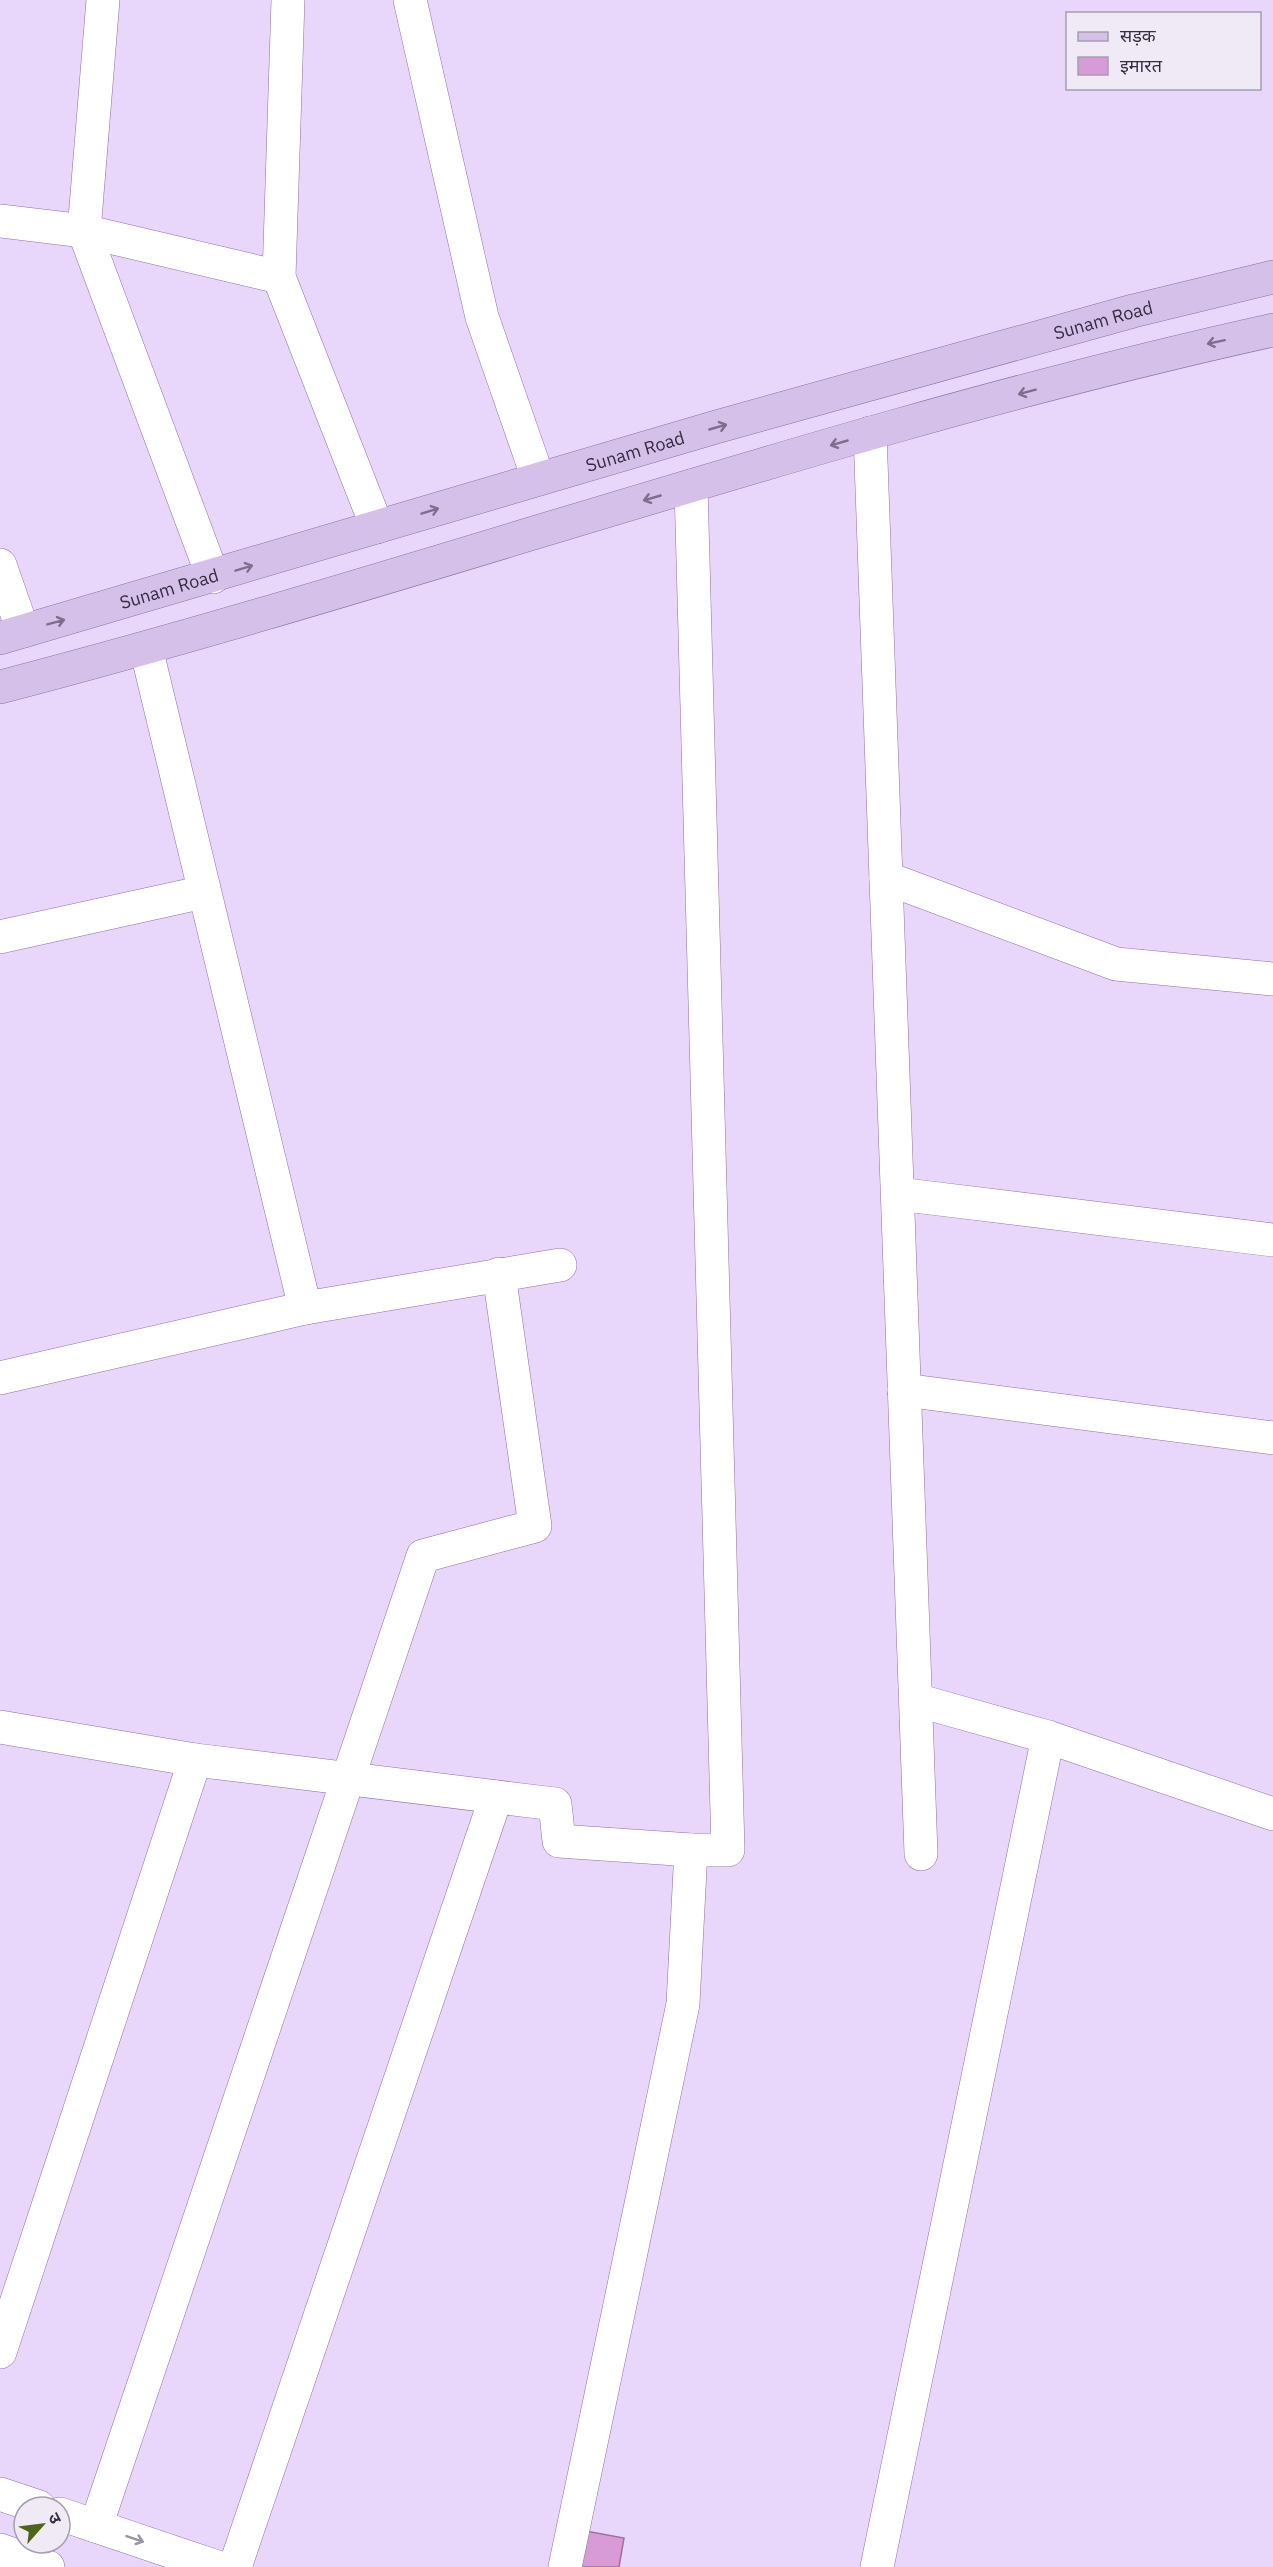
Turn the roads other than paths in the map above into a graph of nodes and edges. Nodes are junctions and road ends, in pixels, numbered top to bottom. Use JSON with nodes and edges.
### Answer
{"nodes":[{"id":1,"x":103,"y":0,"type":"edge"},
{"id":2,"x":288,"y":0,"type":"edge"},
{"id":3,"x":410,"y":0,"type":"edge"},
{"id":4,"x":0,"y":221,"type":"edge"},
{"id":5,"x":84,"y":231,"type":"junction"},
{"id":6,"x":279,"y":277,"type":"junction"},
{"id":7,"x":1273,"y":277,"type":"edge"},
{"id":8,"x":1273,"y":330,"type":"edge"},
{"id":9,"x":870,"y":434,"type":"junction"},
{"id":10,"x":538,"y":478,"type":"junction"},
{"id":11,"x":691,"y":486,"type":"junction"},
{"id":12,"x":378,"y":527,"type":"junction"},
{"id":13,"x":0,"y":565,"type":"edge"},
{"id":14,"x":213,"y":577,"type":"junction"},
{"id":15,"x":11,"y":634,"type":"edge"},
{"id":16,"x":146,"y":648,"type":"junction"},
{"id":17,"x":0,"y":687,"type":"edge"},
{"id":18,"x":886,"y":878,"type":"junction"},
{"id":19,"x":204,"y":892,"type":"junction"},
{"id":20,"x":0,"y":937,"type":"edge"},
{"id":21,"x":1273,"y":979,"type":"edge"},
{"id":22,"x":898,"y":1194,"type":"junction"},
{"id":23,"x":1273,"y":1240,"type":"edge"},
{"id":24,"x":560,"y":1264,"type":"dead end"},
{"id":25,"x":500,"y":1274,"type":"junction"},
{"id":26,"x":305,"y":1308,"type":"junction"},
{"id":27,"x":0,"y":1378,"type":"edge"},
{"id":28,"x":904,"y":1390,"type":"junction"},
{"id":29,"x":1273,"y":1438,"type":"edge"},
{"id":30,"x":916,"y":1700,"type":"junction"},
{"id":31,"x":0,"y":1727,"type":"edge"},
{"id":32,"x":1048,"y":1737,"type":"junction"},
{"id":33,"x":195,"y":1760,"type":"junction"},
{"id":34,"x":347,"y":1779,"type":"junction"},
{"id":35,"x":496,"y":1797,"type":"junction"},
{"id":36,"x":1273,"y":1814,"type":"edge"},
{"id":37,"x":691,"y":1850,"type":"junction"},
{"id":38,"x":921,"y":1854,"type":"dead end"},
{"id":39,"x":0,"y":2352,"type":"edge"},
{"id":40,"x":72,"y":2518,"type":"edge"},
{"id":41,"x":96,"y":2526,"type":"junction"},
{"id":42,"x":0,"y":2550,"type":"edge"},
{"id":43,"x":48,"y":2567,"type":"edge"},
{"id":44,"x":218,"y":2567,"type":"edge"},
{"id":45,"x":235,"y":2567,"type":"edge"},
{"id":46,"x":565,"y":2567,"type":"edge"},
{"id":47,"x":876,"y":2567,"type":"edge"}],
"edges":[{"from":1,"to":5,"type":"street"},
{"from":2,"to":6,"type":"street"},
{"from":3,"to":10,"type":"street"},
{"from":4,"to":5,"type":"street"},
{"from":5,"to":6,"type":"street"},
{"from":5,"to":14,"type":"street"},
{"from":6,"to":12,"type":"street"},
{"from":10,"to":7,"type":"main road","name":"Sunam Road","one_way":true},
{"from":8,"to":9,"type":"main road","one_way":true},
{"from":9,"to":11,"type":"main road","one_way":true},
{"from":9,"to":18,"type":"street"},
{"from":12,"to":10,"type":"main road","name":"Sunam Road","one_way":true},
{"from":11,"to":16,"type":"main road","one_way":true},
{"from":11,"to":37,"type":"street"},
{"from":14,"to":12,"type":"main road","name":"Sunam Road","one_way":true},
{"from":13,"to":15,"type":"street"},
{"from":15,"to":14,"type":"main road","name":"Sunam Road","one_way":true},
{"from":16,"to":17,"type":"main road"},
{"from":16,"to":19,"type":"street"},
{"from":18,"to":21,"type":"street"},
{"from":18,"to":22,"type":"street"},
{"from":19,"to":20,"type":"street"},
{"from":19,"to":26,"type":"street"},
{"from":22,"to":23,"type":"street"},
{"from":22,"to":28,"type":"street"},
{"from":24,"to":25,"type":"street"},
{"from":25,"to":26,"type":"street"},
{"from":25,"to":34,"type":"street"},
{"from":26,"to":27,"type":"street"},
{"from":28,"to":29,"type":"street"},
{"from":28,"to":30,"type":"street"},
{"from":30,"to":32,"type":"street"},
{"from":30,"to":38,"type":"street"},
{"from":31,"to":33,"type":"street"},
{"from":32,"to":36,"type":"street"},
{"from":32,"to":47,"type":"street"},
{"from":33,"to":34,"type":"street"},
{"from":33,"to":39,"type":"street"},
{"from":34,"to":35,"type":"street"},
{"from":34,"to":41,"type":"street"},
{"from":35,"to":37,"type":"street"},
{"from":35,"to":45,"type":"street"},
{"from":37,"to":46,"type":"street"},
{"from":40,"to":41,"type":"street"},
{"from":41,"to":44,"type":"street","one_way":true},
{"from":42,"to":43,"type":"street"}]}
